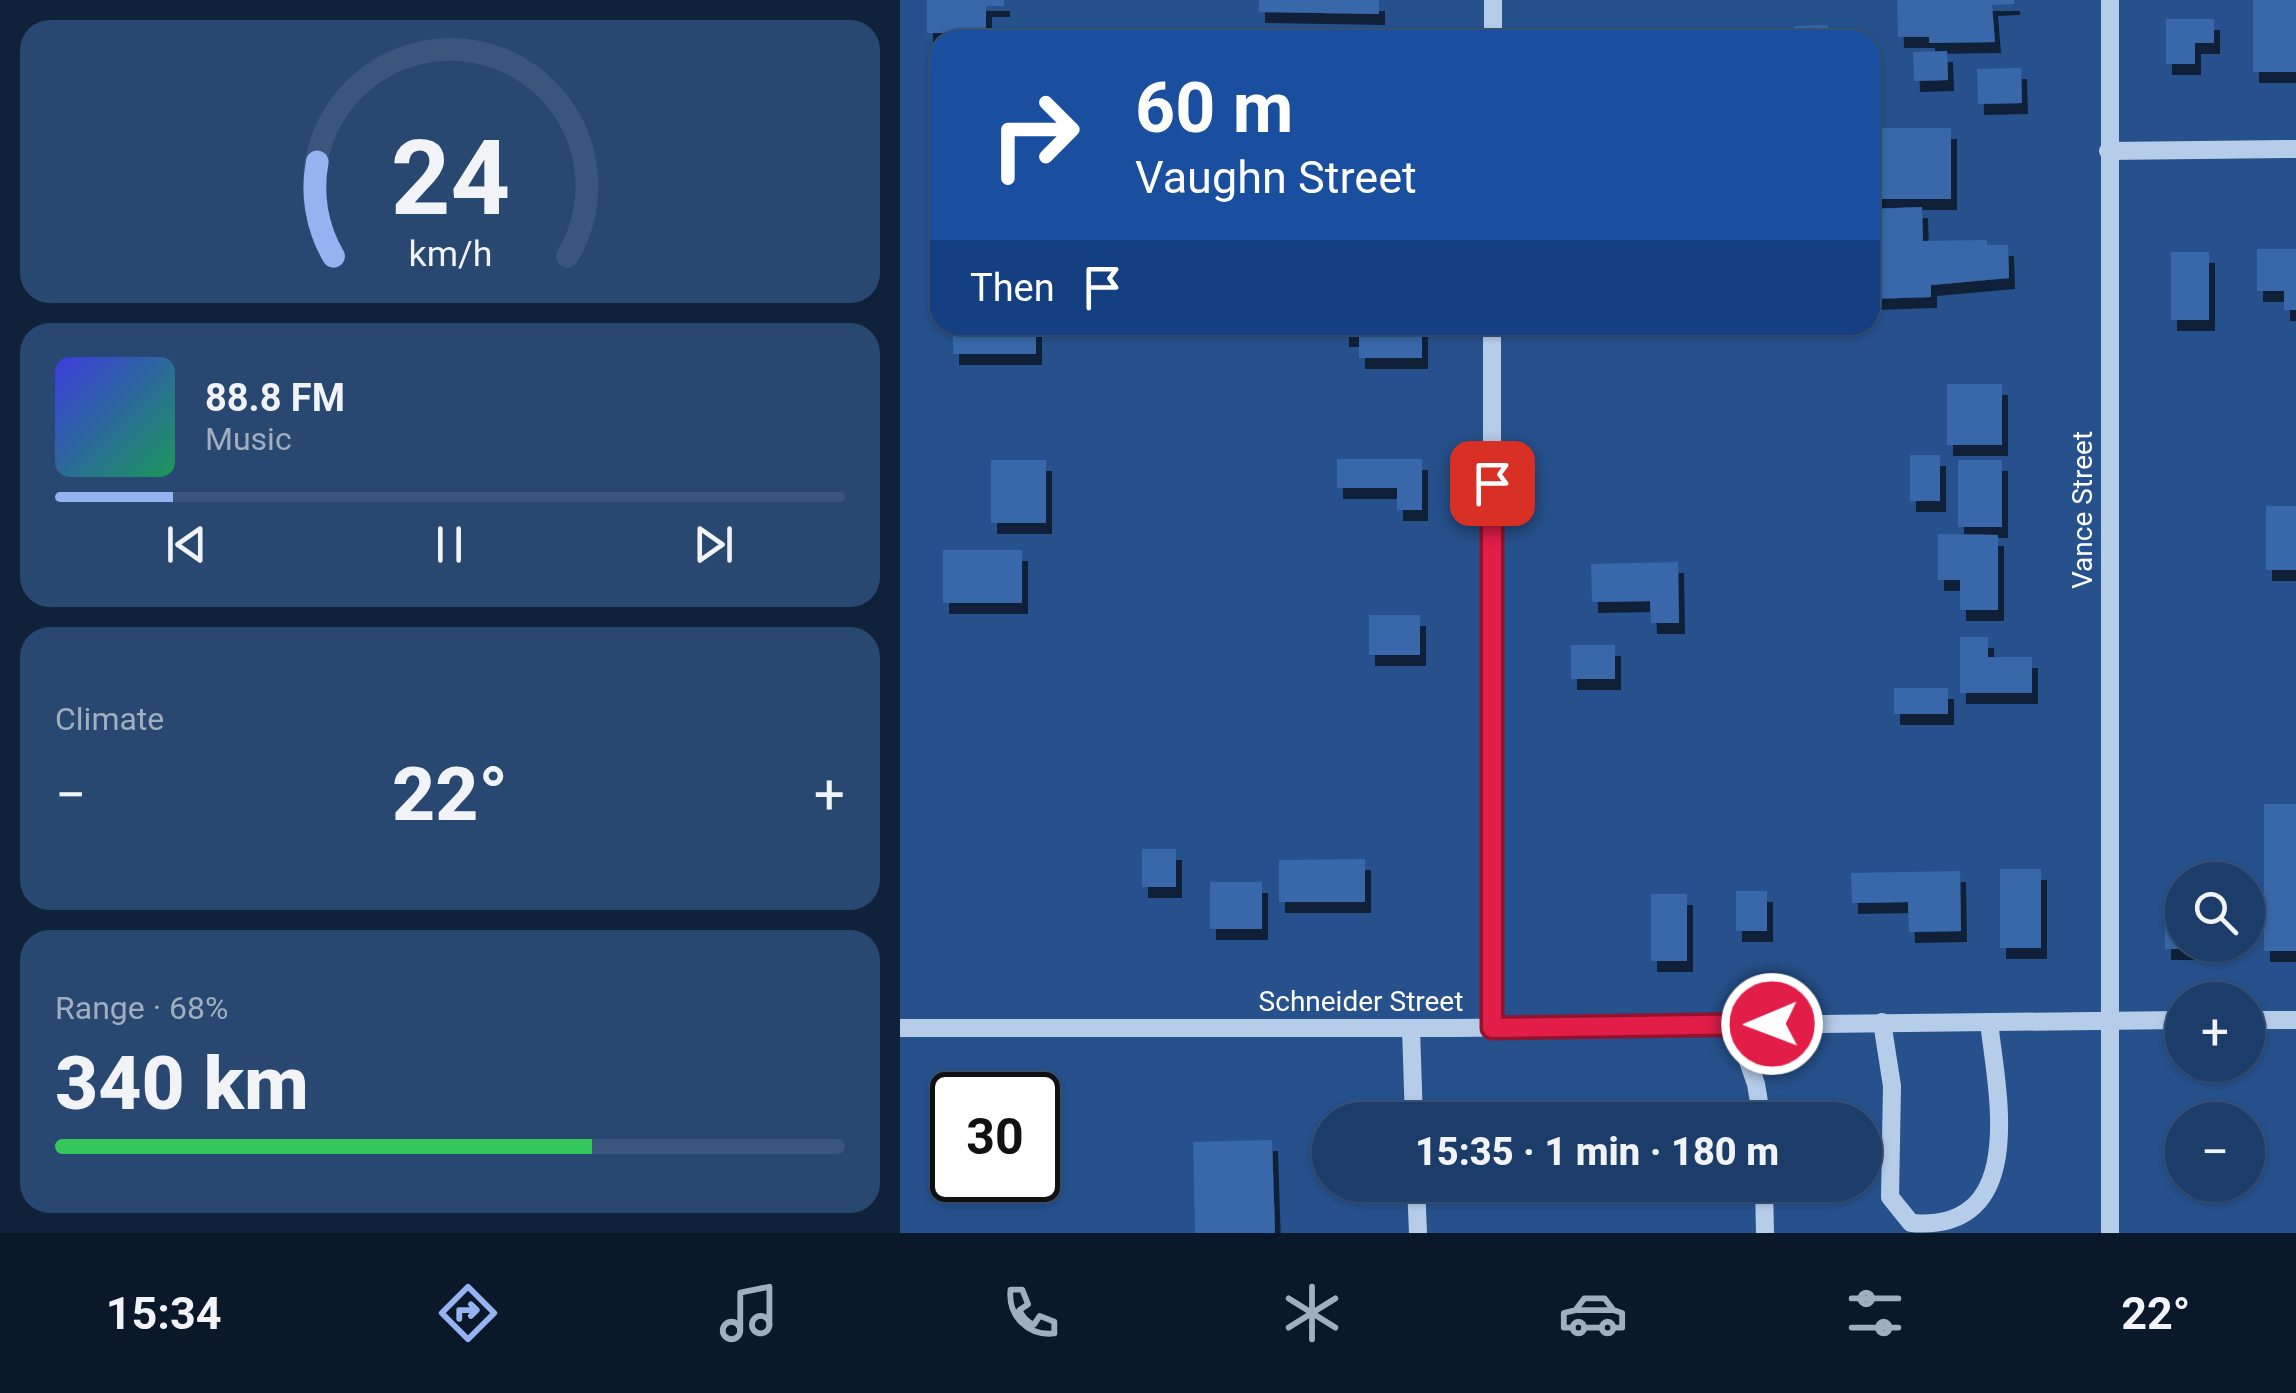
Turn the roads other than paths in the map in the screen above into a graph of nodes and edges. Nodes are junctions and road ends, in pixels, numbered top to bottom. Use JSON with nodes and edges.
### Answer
{"nodes":[{"id":1,"x":1493,"y":0,"type":"edge"},
{"id":2,"x":2110,"y":0,"type":"edge"},
{"id":3,"x":1492,"y":30,"type":"edge"},
{"id":4,"x":2296,"y":149,"type":"edge"},
{"id":5,"x":2108,"y":151,"type":"junction"},
{"id":6,"x":1492,"y":335,"type":"edge"},
{"id":7,"x":2111,"y":1020,"type":"junction"},
{"id":8,"x":2165,"y":1020,"type":"edge"},
{"id":9,"x":2265,"y":1020,"type":"edge"},
{"id":10,"x":2296,"y":1020,"type":"edge"},
{"id":11,"x":1882,"y":1022,"type":"junction"},
{"id":12,"x":1989,"y":1022,"type":"junction"},
{"id":13,"x":1735,"y":1024,"type":"junction"},
{"id":14,"x":900,"y":1028,"type":"edge"},
{"id":15,"x":1411,"y":1028,"type":"junction"},
{"id":16,"x":1492,"y":1028,"type":"junction"},
{"id":17,"x":1413,"y":1102,"type":"edge"},
{"id":18,"x":1759,"y":1102,"type":"edge"},
{"id":19,"x":1417,"y":1202,"type":"edge"},
{"id":20,"x":1764,"y":1202,"type":"edge"},
{"id":21,"x":1418,"y":1233,"type":"edge"},
{"id":22,"x":1764,"y":1233,"type":"edge"},
{"id":23,"x":2110,"y":1233,"type":"edge"}],
"edges":[{"from":1,"to":3,"type":"street"},
{"from":2,"to":5,"type":"street","name":"Vance Street"},
{"from":4,"to":5,"type":"street"},
{"from":5,"to":7,"type":"street","name":"Vance Street"},
{"from":6,"to":16,"type":"street"},
{"from":7,"to":8,"type":"street","name":"Schneider Street"},
{"from":7,"to":12,"type":"street","name":"Schneider Street"},
{"from":7,"to":23,"type":"street","name":"Vance Street"},
{"from":9,"to":10,"type":"street"},
{"from":11,"to":12,"type":"street","name":"Schneider Street"},
{"from":11,"to":12,"type":"street"},
{"from":11,"to":13,"type":"street","name":"Schneider Street"},
{"from":13,"to":16,"type":"street","name":"Schneider Street"},
{"from":13,"to":18,"type":"street"},
{"from":14,"to":15,"type":"street","name":"Schneider Street"},
{"from":15,"to":16,"type":"street","name":"Schneider Street"},
{"from":15,"to":17,"type":"street"},
{"from":19,"to":21,"type":"street"},
{"from":20,"to":22,"type":"street"}]}
